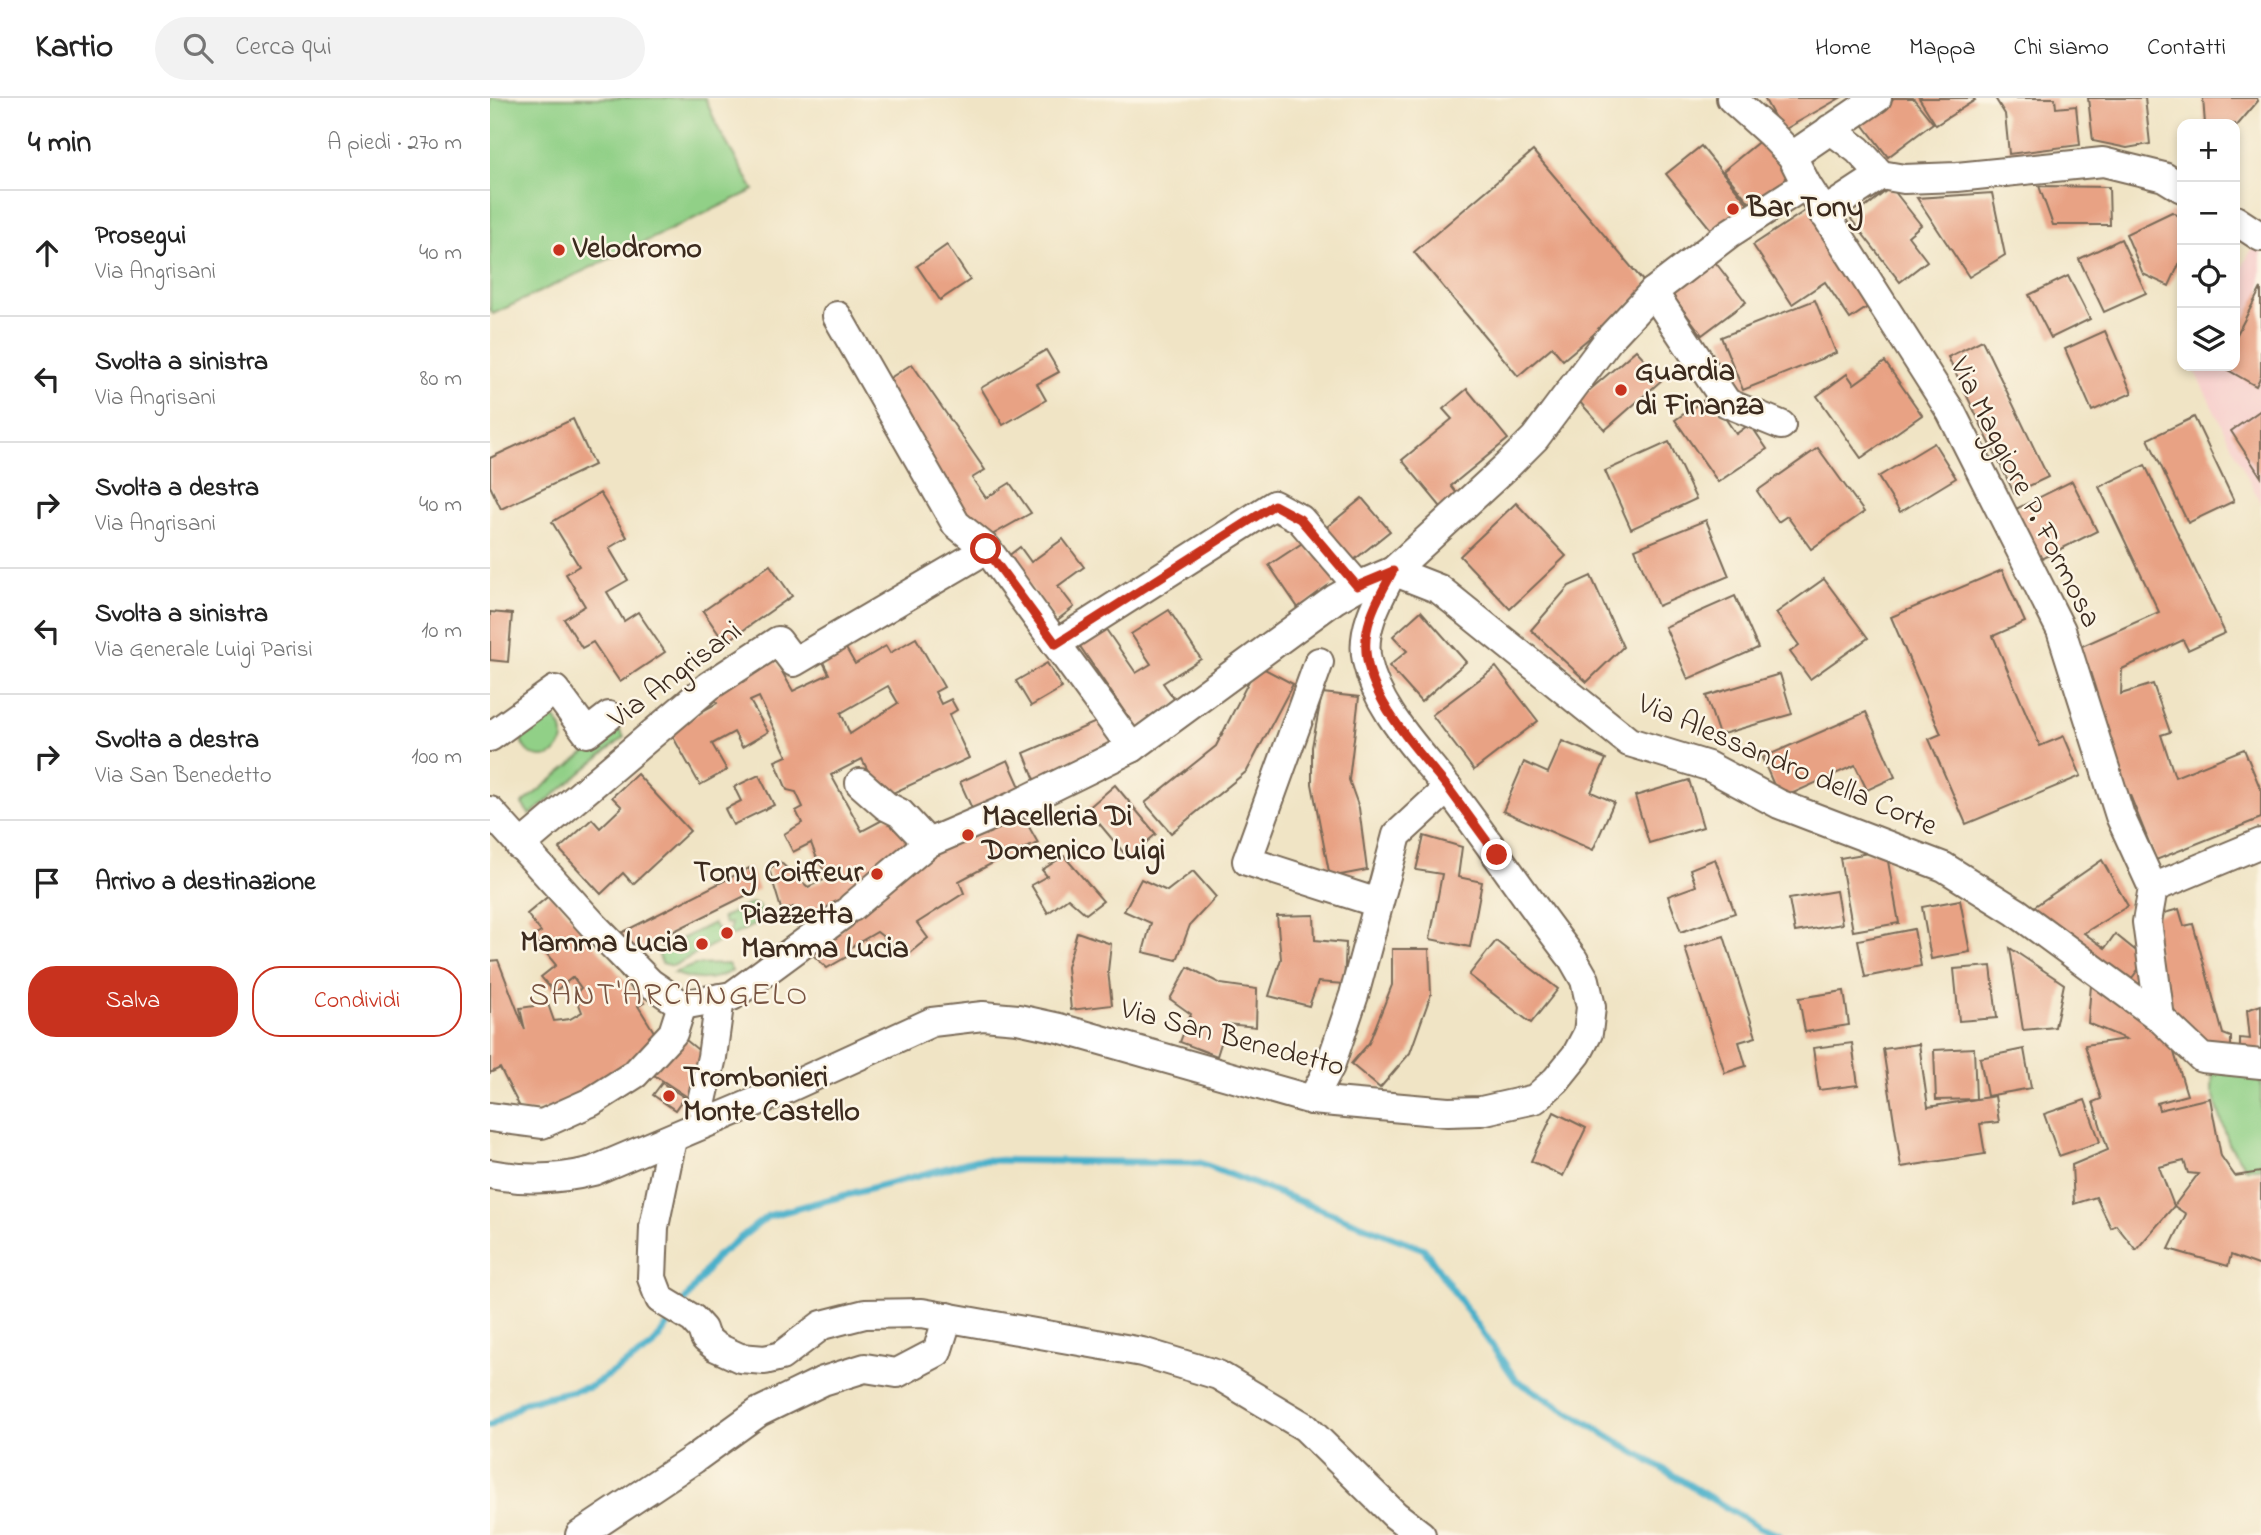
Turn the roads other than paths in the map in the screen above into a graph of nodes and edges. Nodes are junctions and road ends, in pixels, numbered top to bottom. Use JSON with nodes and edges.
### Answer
{"nodes":[{"id":1,"x":1731,"y":98,"type":"edge"},
{"id":2,"x":1877,"y":98,"type":"edge"},
{"id":3,"x":1830,"y":130,"type":"junction"},
{"id":4,"x":1791,"y":156,"type":"junction"},
{"id":5,"x":1881,"y":175,"type":"junction"},
{"id":6,"x":1806,"y":184,"type":"junction"},
{"id":7,"x":2177,"y":185,"type":"edge"},
{"id":8,"x":1823,"y":213,"type":"junction"},
{"id":9,"x":2240,"y":223,"type":"edge"},
{"id":10,"x":2261,"y":237,"type":"edge"},
{"id":11,"x":1653,"y":292,"type":"junction"},
{"id":12,"x":837,"y":316,"type":"dead end"},
{"id":13,"x":1781,"y":425,"type":"dead end"},
{"id":14,"x":986,"y":549,"type":"junction"},
{"id":15,"x":1393,"y":571,"type":"junction"},
{"id":16,"x":1357,"y":586,"type":"junction"},
{"id":17,"x":1056,"y":644,"type":"junction"},
{"id":18,"x":1319,"y":662,"type":"dead end"},
{"id":19,"x":609,"y":716,"type":"dead end"},
{"id":20,"x":490,"y":737,"type":"edge"},
{"id":21,"x":1132,"y":748,"type":"junction"},
{"id":22,"x":860,"y":783,"type":"dead end"},
{"id":23,"x":1448,"y":788,"type":"junction"},
{"id":24,"x":490,"y":811,"type":"edge"},
{"id":25,"x":928,"y":843,"type":"junction"},
{"id":26,"x":2261,"y":843,"type":"edge"},
{"id":27,"x":520,"y":846,"type":"junction"},
{"id":28,"x":2153,"y":888,"type":"junction"},
{"id":29,"x":1378,"y":904,"type":"junction"},
{"id":30,"x":720,"y":998,"type":"junction"},
{"id":31,"x":682,"y":1005,"type":"junction"},
{"id":32,"x":2160,"y":1018,"type":"junction"},
{"id":33,"x":2261,"y":1064,"type":"edge"},
{"id":34,"x":1312,"y":1100,"type":"junction"},
{"id":35,"x":490,"y":1117,"type":"edge"},
{"id":36,"x":710,"y":1120,"type":"junction"},
{"id":37,"x":672,"y":1139,"type":"junction"},
{"id":38,"x":490,"y":1174,"type":"edge"},
{"id":39,"x":948,"y":1317,"type":"junction"},
{"id":40,"x":580,"y":1535,"type":"edge"},
{"id":41,"x":1421,"y":1535,"type":"edge"}],
"edges":[{"from":1,"to":4,"type":"street","name":"Via Maggiore P. Formosa"},
{"from":2,"to":3,"type":"street"},
{"from":3,"to":4,"type":"street"},
{"from":3,"to":5,"type":"street"},
{"from":4,"to":6,"type":"street","name":"Via Maggiore P. Formosa"},
{"from":5,"to":7,"type":"street"},
{"from":5,"to":8,"type":"street"},
{"from":6,"to":8,"type":"street","name":"Via Maggiore P. Formosa"},
{"from":6,"to":11,"type":"street"},
{"from":8,"to":28,"type":"street","name":"Via Maggiore P. Formosa"},
{"from":9,"to":10,"type":"street"},
{"from":11,"to":13,"type":"street"},
{"from":11,"to":15,"type":"street"},
{"from":12,"to":14,"type":"street"},
{"from":14,"to":17,"type":"street"},
{"from":14,"to":27,"type":"street","name":"Via Angrisani"},
{"from":15,"to":16,"type":"street"},
{"from":15,"to":23,"type":"street","name":"Via San Benedetto"},
{"from":15,"to":32,"type":"street","name":"Via Alessandro della Corte"},
{"from":16,"to":17,"type":"street"},
{"from":16,"to":21,"type":"street"},
{"from":17,"to":21,"type":"street"},
{"from":18,"to":29,"type":"street"},
{"from":19,"to":20,"type":"street"},
{"from":21,"to":25,"type":"street"},
{"from":22,"to":25,"type":"street"},
{"from":23,"to":29,"type":"street"},
{"from":23,"to":34,"type":"street","name":"Via San Benedetto"},
{"from":24,"to":27,"type":"street"},
{"from":25,"to":30,"type":"street"},
{"from":26,"to":28,"type":"street"},
{"from":27,"to":31,"type":"street"},
{"from":28,"to":32,"type":"street"},
{"from":29,"to":34,"type":"street"},
{"from":30,"to":31,"type":"street"},
{"from":30,"to":36,"type":"street"},
{"from":31,"to":35,"type":"street"},
{"from":32,"to":33,"type":"street","name":"Via Alessandro della Corte"},
{"from":34,"to":36,"type":"street","name":"Via San Benedetto"},
{"from":36,"to":37,"type":"street","name":"Via San Benedetto"},
{"from":37,"to":38,"type":"street","name":"Via San Benedetto"},
{"from":37,"to":39,"type":"street"},
{"from":39,"to":40,"type":"street"},
{"from":39,"to":41,"type":"street"}]}
